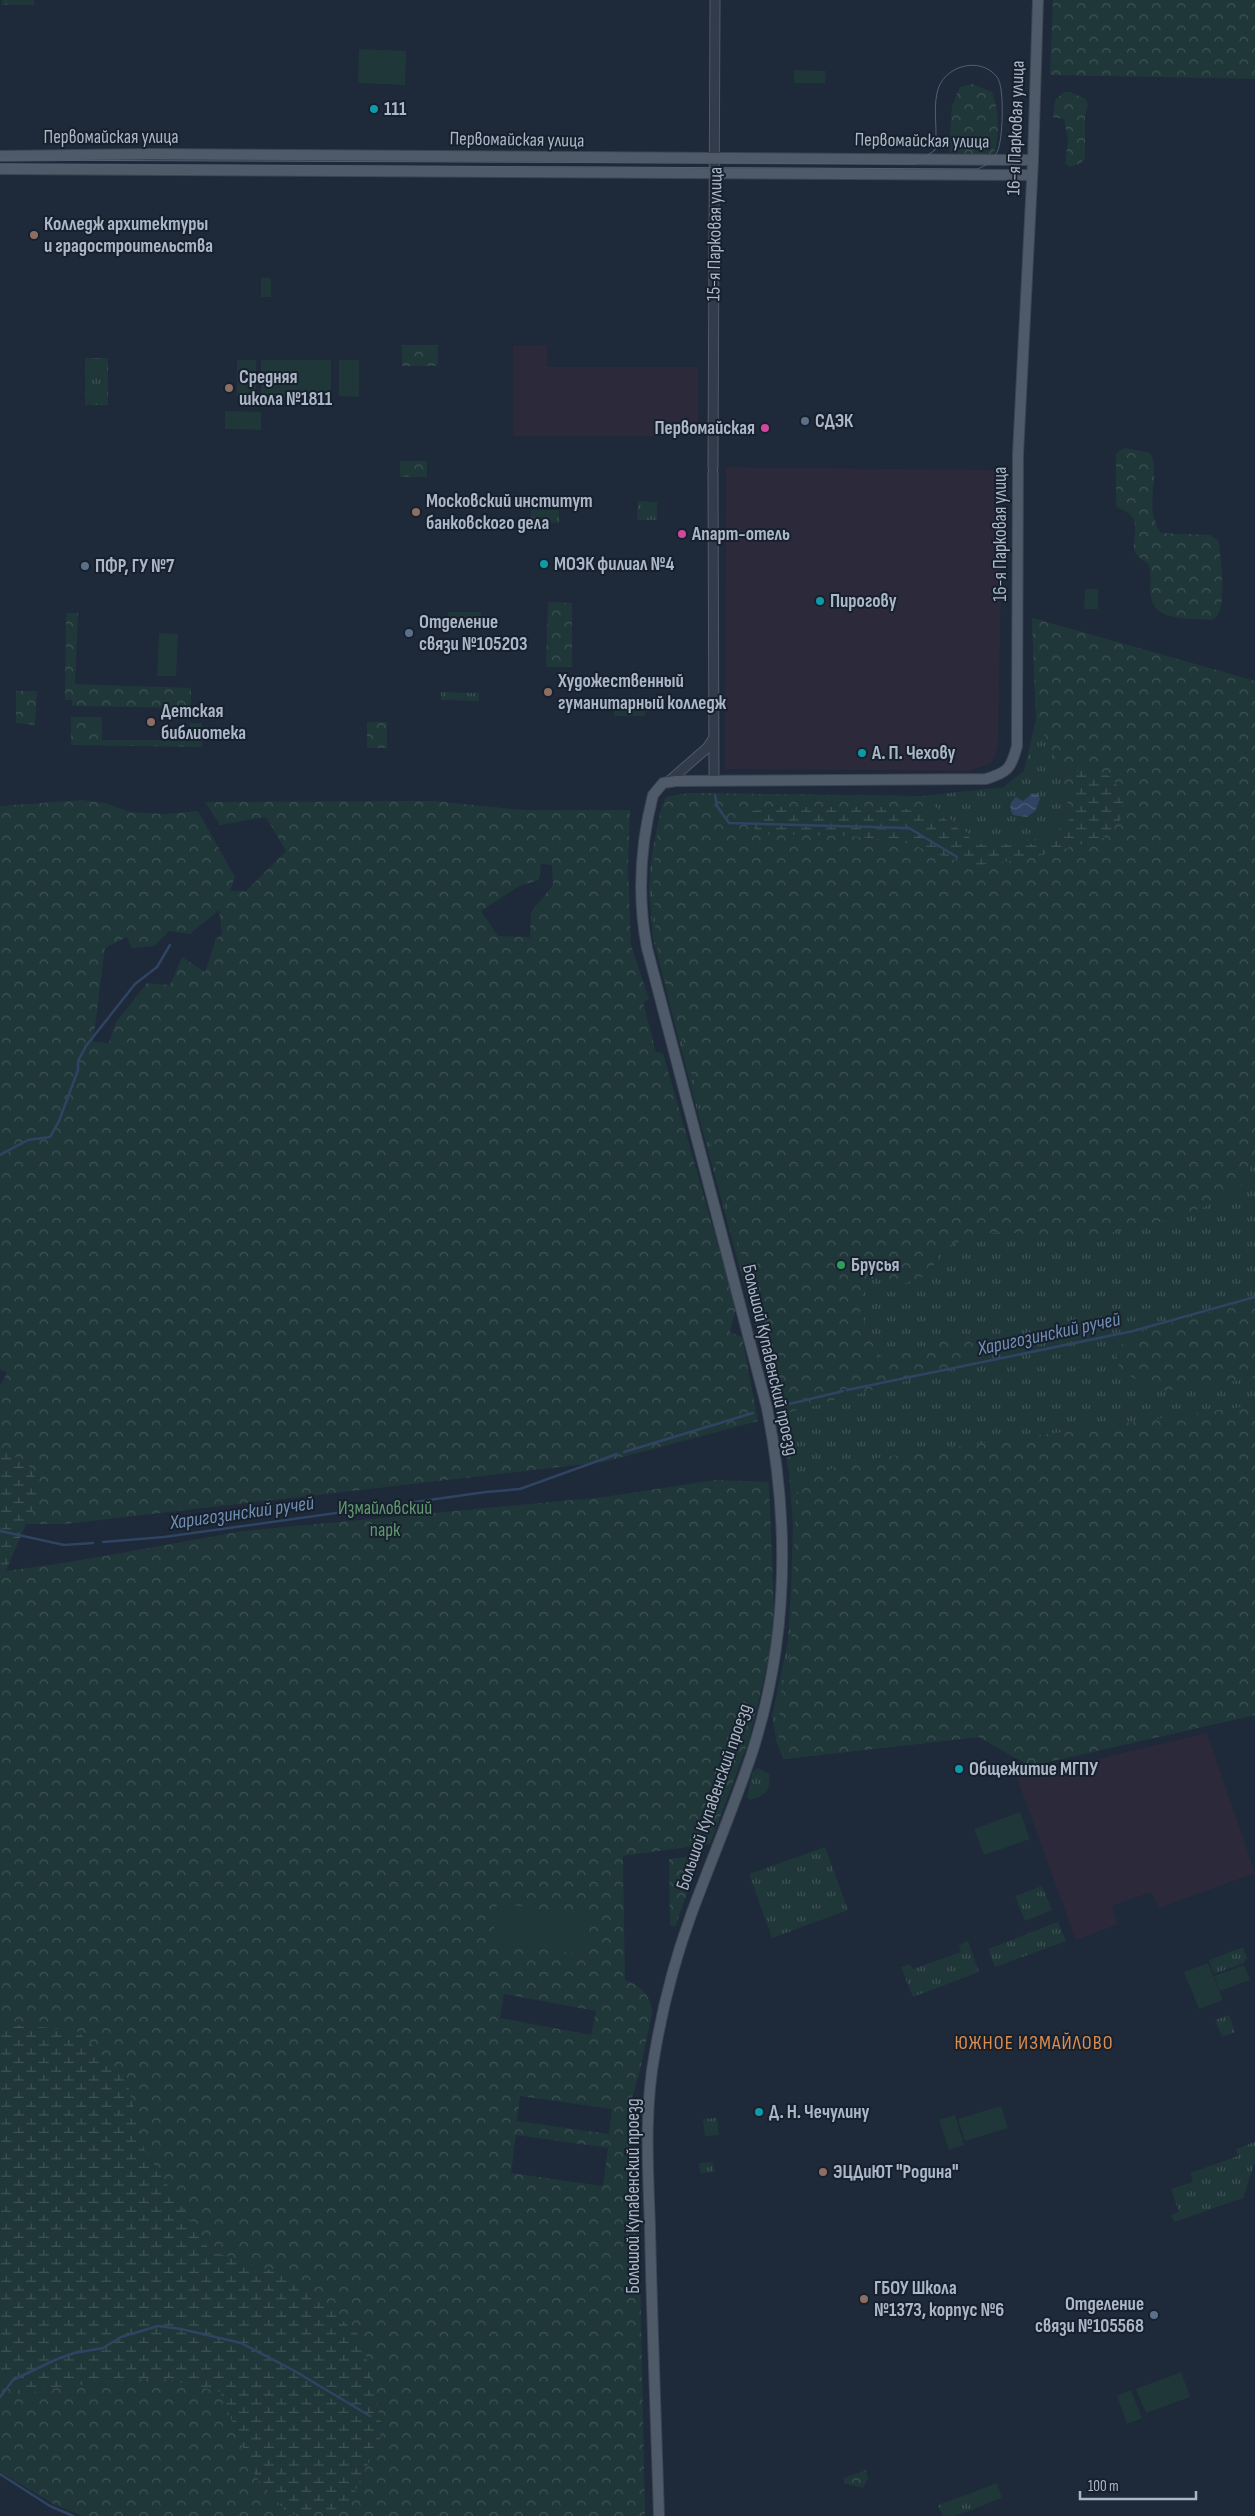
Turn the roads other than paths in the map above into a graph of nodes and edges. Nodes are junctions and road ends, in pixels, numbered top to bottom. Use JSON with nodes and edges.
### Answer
{"nodes":[{"id":1,"x":715,"y":0,"type":"edge"},
{"id":2,"x":1038,"y":0,"type":"edge"},
{"id":3,"x":0,"y":156,"type":"edge"},
{"id":4,"x":716,"y":158,"type":"junction"},
{"id":5,"x":1033,"y":160,"type":"junction"},
{"id":6,"x":0,"y":169,"type":"edge"},
{"id":7,"x":716,"y":174,"type":"junction"},
{"id":8,"x":1032,"y":175,"type":"junction"},
{"id":9,"x":713,"y":739,"type":"junction"},
{"id":10,"x":714,"y":780,"type":"junction"},
{"id":11,"x":668,"y":782,"type":"junction"},
{"id":12,"x":660,"y":2516,"type":"edge"}],
"edges":[{"from":1,"to":4,"type":"street","name":"15-я Парковая улица"},
{"from":2,"to":5,"type":"main road","name":"16-я Парковая улица"},
{"from":3,"to":4,"type":"main road","name":"Первомайская улица"},
{"from":4,"to":5,"type":"main road","name":"Первомайская улица"},
{"from":4,"to":7,"type":"street","name":"15-я Парковая улица"},
{"from":5,"to":8,"type":"main road","name":"16-я Парковая улица"},
{"from":6,"to":7,"type":"main road","name":"Первомайская улица"},
{"from":7,"to":8,"type":"main road","name":"Первомайская улица"},
{"from":7,"to":9,"type":"street","name":"15-я Парковая улица"},
{"from":8,"to":10,"type":"main road","name":"16-я Парковая улица"},
{"from":9,"to":10,"type":"street","name":"15-я Парковая улица"},
{"from":9,"to":11,"type":"street"},
{"from":10,"to":11,"type":"main road"},
{"from":11,"to":12,"type":"main road","name":"Большой Купавенский проезд"}]}
